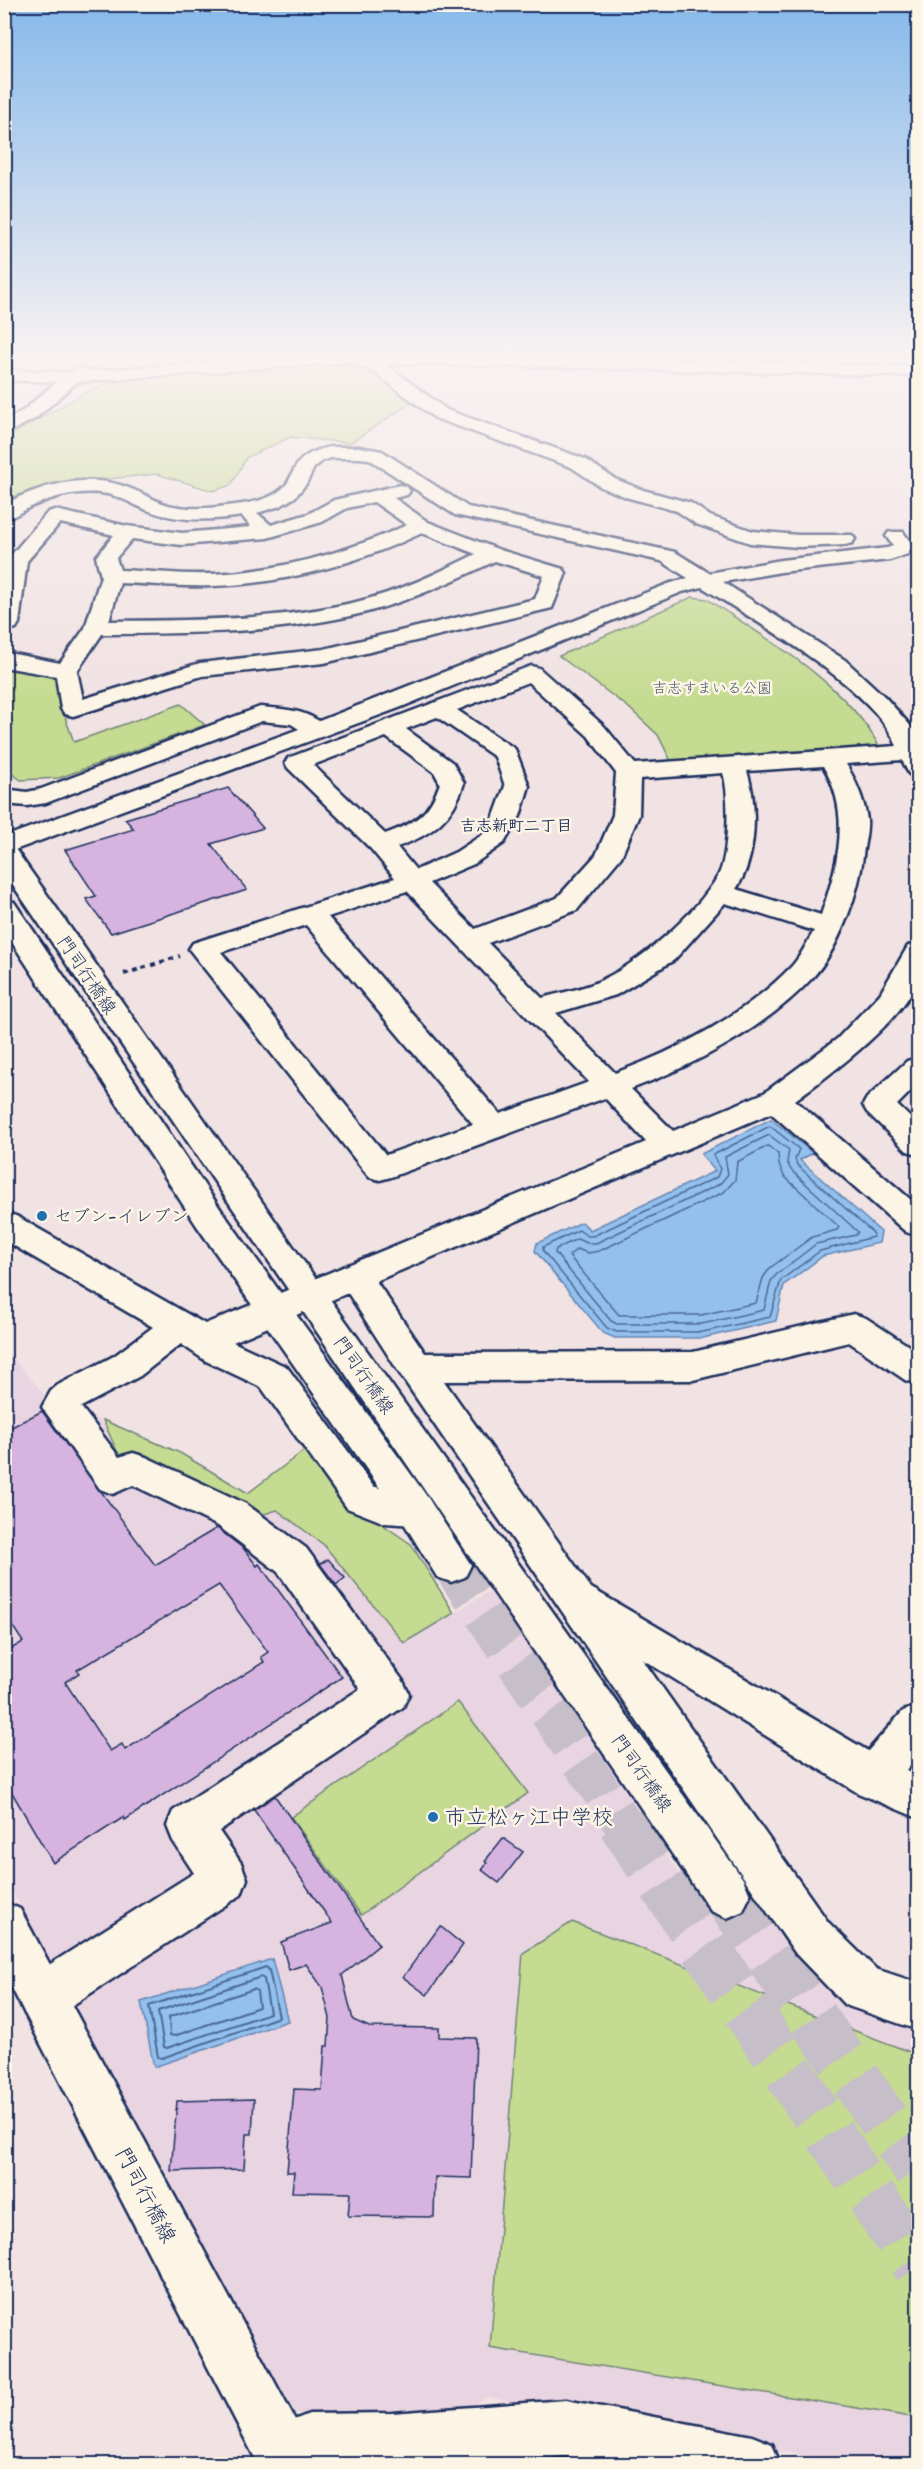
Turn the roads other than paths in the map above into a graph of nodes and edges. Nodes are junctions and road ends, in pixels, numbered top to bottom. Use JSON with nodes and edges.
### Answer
{"nodes":[{"id":1,"x":304,"y":471,"type":"edge"},
{"id":2,"x":400,"y":471,"type":"edge"},
{"id":3,"x":590,"y":471,"type":"edge"},
{"id":4,"x":423,"y":486,"type":"junction"},
{"id":5,"x":378,"y":496,"type":"junction"},
{"id":6,"x":244,"y":509,"type":"junction"},
{"id":7,"x":4,"y":514,"type":"edge"},
{"id":8,"x":421,"y":526,"type":"junction"},
{"id":9,"x":127,"y":532,"type":"junction"},
{"id":10,"x":267,"y":532,"type":"junction"},
{"id":11,"x":918,"y":534,"type":"edge"},
{"id":12,"x":896,"y":536,"type":"junction"},
{"id":13,"x":493,"y":554,"type":"junction"},
{"id":14,"x":111,"y":576,"type":"junction"},
{"id":15,"x":706,"y":578,"type":"junction"},
{"id":16,"x":4,"y":625,"type":"edge"},
{"id":17,"x":96,"y":628,"type":"junction"},
{"id":18,"x":4,"y":659,"type":"edge"},
{"id":19,"x":66,"y":671,"type":"junction"},
{"id":20,"x":440,"y":709,"type":"junction"},
{"id":21,"x":387,"y":727,"type":"junction"},
{"id":22,"x":316,"y":730,"type":"junction"},
{"id":23,"x":830,"y":758,"type":"junction"},
{"id":24,"x":916,"y":758,"type":"edge"},
{"id":25,"x":733,"y":765,"type":"junction"},
{"id":26,"x":628,"y":772,"type":"junction"},
{"id":27,"x":4,"y":796,"type":"edge"},
{"id":28,"x":380,"y":844,"type":"junction"},
{"id":29,"x":4,"y":846,"type":"edge"},
{"id":30,"x":4,"y":852,"type":"edge"},
{"id":31,"x":412,"y":880,"type":"junction"},
{"id":32,"x":719,"y":892,"type":"junction"},
{"id":33,"x":4,"y":908,"type":"edge"},
{"id":34,"x":311,"y":914,"type":"junction"},
{"id":35,"x":830,"y":927,"type":"junction"},
{"id":36,"x":472,"y":940,"type":"junction"},
{"id":37,"x":918,"y":952,"type":"edge"},
{"id":38,"x":536,"y":1009,"type":"junction"},
{"id":39,"x":918,"y":1068,"type":"edge"},
{"id":40,"x":609,"y":1086,"type":"junction"},
{"id":41,"x":775,"y":1100,"type":"junction"},
{"id":42,"x":494,"y":1128,"type":"junction"},
{"id":43,"x":918,"y":1143,"type":"edge"},
{"id":44,"x":668,"y":1145,"type":"junction"},
{"id":45,"x":4,"y":1224,"type":"edge"},
{"id":46,"x":918,"y":1224,"type":"edge"},
{"id":47,"x":355,"y":1276,"type":"junction"},
{"id":48,"x":308,"y":1294,"type":"junction"},
{"id":49,"x":275,"y":1308,"type":"junction"},
{"id":50,"x":190,"y":1332,"type":"junction"},
{"id":51,"x":415,"y":1367,"type":"junction"},
{"id":52,"x":918,"y":1370,"type":"edge"},
{"id":53,"x":415,"y":1509,"type":"junction"},
{"id":54,"x":451,"y":1565,"type":"tunnel mouth"},
{"id":55,"x":574,"y":1596,"type":"junction"},
{"id":56,"x":918,"y":1725,"type":"edge"},
{"id":57,"x":873,"y":1778,"type":"junction"},
{"id":58,"x":918,"y":1797,"type":"edge"},
{"id":59,"x":727,"y":1895,"type":"tunnel mouth"},
{"id":60,"x":4,"y":1925,"type":"edge"},
{"id":61,"x":42,"y":1997,"type":"junction"},
{"id":62,"x":918,"y":2006,"type":"edge"},
{"id":63,"x":287,"y":2463,"type":"edge"},
{"id":64,"x":752,"y":2464,"type":"edge"}],
"edges":[{"from":1,"to":6,"type":"street"},
{"from":2,"to":4,"type":"street"},
{"from":3,"to":12,"type":"street"},
{"from":4,"to":5,"type":"street"},
{"from":4,"to":15,"type":"street"},
{"from":5,"to":8,"type":"street"},
{"from":5,"to":10,"type":"street"},
{"from":6,"to":7,"type":"street"},
{"from":6,"to":10,"type":"street"},
{"from":8,"to":13,"type":"street"},
{"from":8,"to":14,"type":"street"},
{"from":9,"to":10,"type":"street"},
{"from":9,"to":14,"type":"street"},
{"from":9,"to":16,"type":"street"},
{"from":11,"to":12,"type":"street"},
{"from":12,"to":15,"type":"street"},
{"from":13,"to":17,"type":"street"},
{"from":13,"to":19,"type":"street"},
{"from":14,"to":17,"type":"street"},
{"from":15,"to":22,"type":"street"},
{"from":15,"to":24,"type":"street"},
{"from":17,"to":19,"type":"street"},
{"from":18,"to":19,"type":"street"},
{"from":20,"to":21,"type":"street"},
{"from":20,"to":26,"type":"street"},
{"from":20,"to":31,"type":"street"},
{"from":21,"to":28,"type":"street"},
{"from":21,"to":28,"type":"street"},
{"from":22,"to":27,"type":"street"},
{"from":22,"to":29,"type":"street"},
{"from":23,"to":24,"type":"street"},
{"from":23,"to":25,"type":"street"},
{"from":23,"to":35,"type":"street"},
{"from":25,"to":26,"type":"street"},
{"from":25,"to":32,"type":"street"},
{"from":26,"to":36,"type":"street"},
{"from":28,"to":31,"type":"street"},
{"from":30,"to":48,"type":"street","name":"門司行橋線"},
{"from":31,"to":34,"type":"street"},
{"from":31,"to":36,"type":"street"},
{"from":32,"to":35,"type":"street"},
{"from":32,"to":38,"type":"street"},
{"from":33,"to":49,"type":"street","name":"門司行橋線"},
{"from":34,"to":42,"type":"street"},
{"from":34,"to":42,"type":"street"},
{"from":35,"to":40,"type":"street"},
{"from":36,"to":38,"type":"street"},
{"from":37,"to":41,"type":"street"},
{"from":38,"to":40,"type":"street"},
{"from":39,"to":43,"type":"street"},
{"from":40,"to":42,"type":"street"},
{"from":40,"to":44,"type":"street"},
{"from":41,"to":44,"type":"street"},
{"from":41,"to":46,"type":"street"},
{"from":44,"to":47,"type":"street"},
{"from":45,"to":50,"type":"street"},
{"from":47,"to":48,"type":"street"},
{"from":47,"to":51,"type":"street"},
{"from":48,"to":49,"type":"street"},
{"from":48,"to":59,"type":"street","name":"門司行橋線"},
{"from":49,"to":50,"type":"street"},
{"from":49,"to":53,"type":"street","name":"門司行橋線"},
{"from":50,"to":53,"type":"street"},
{"from":50,"to":61,"type":"street"},
{"from":51,"to":52,"type":"street"},
{"from":51,"to":55,"type":"street"},
{"from":53,"to":54,"type":"street","name":"門司行橋線"},
{"from":55,"to":57,"type":"street"},
{"from":55,"to":62,"type":"street"},
{"from":56,"to":57,"type":"street"},
{"from":57,"to":58,"type":"street"},
{"from":60,"to":61,"type":"street","name":"門司行橋線"},
{"from":61,"to":63,"type":"street","name":"門司行橋線"},
{"from":63,"to":64,"type":"street"}]}
